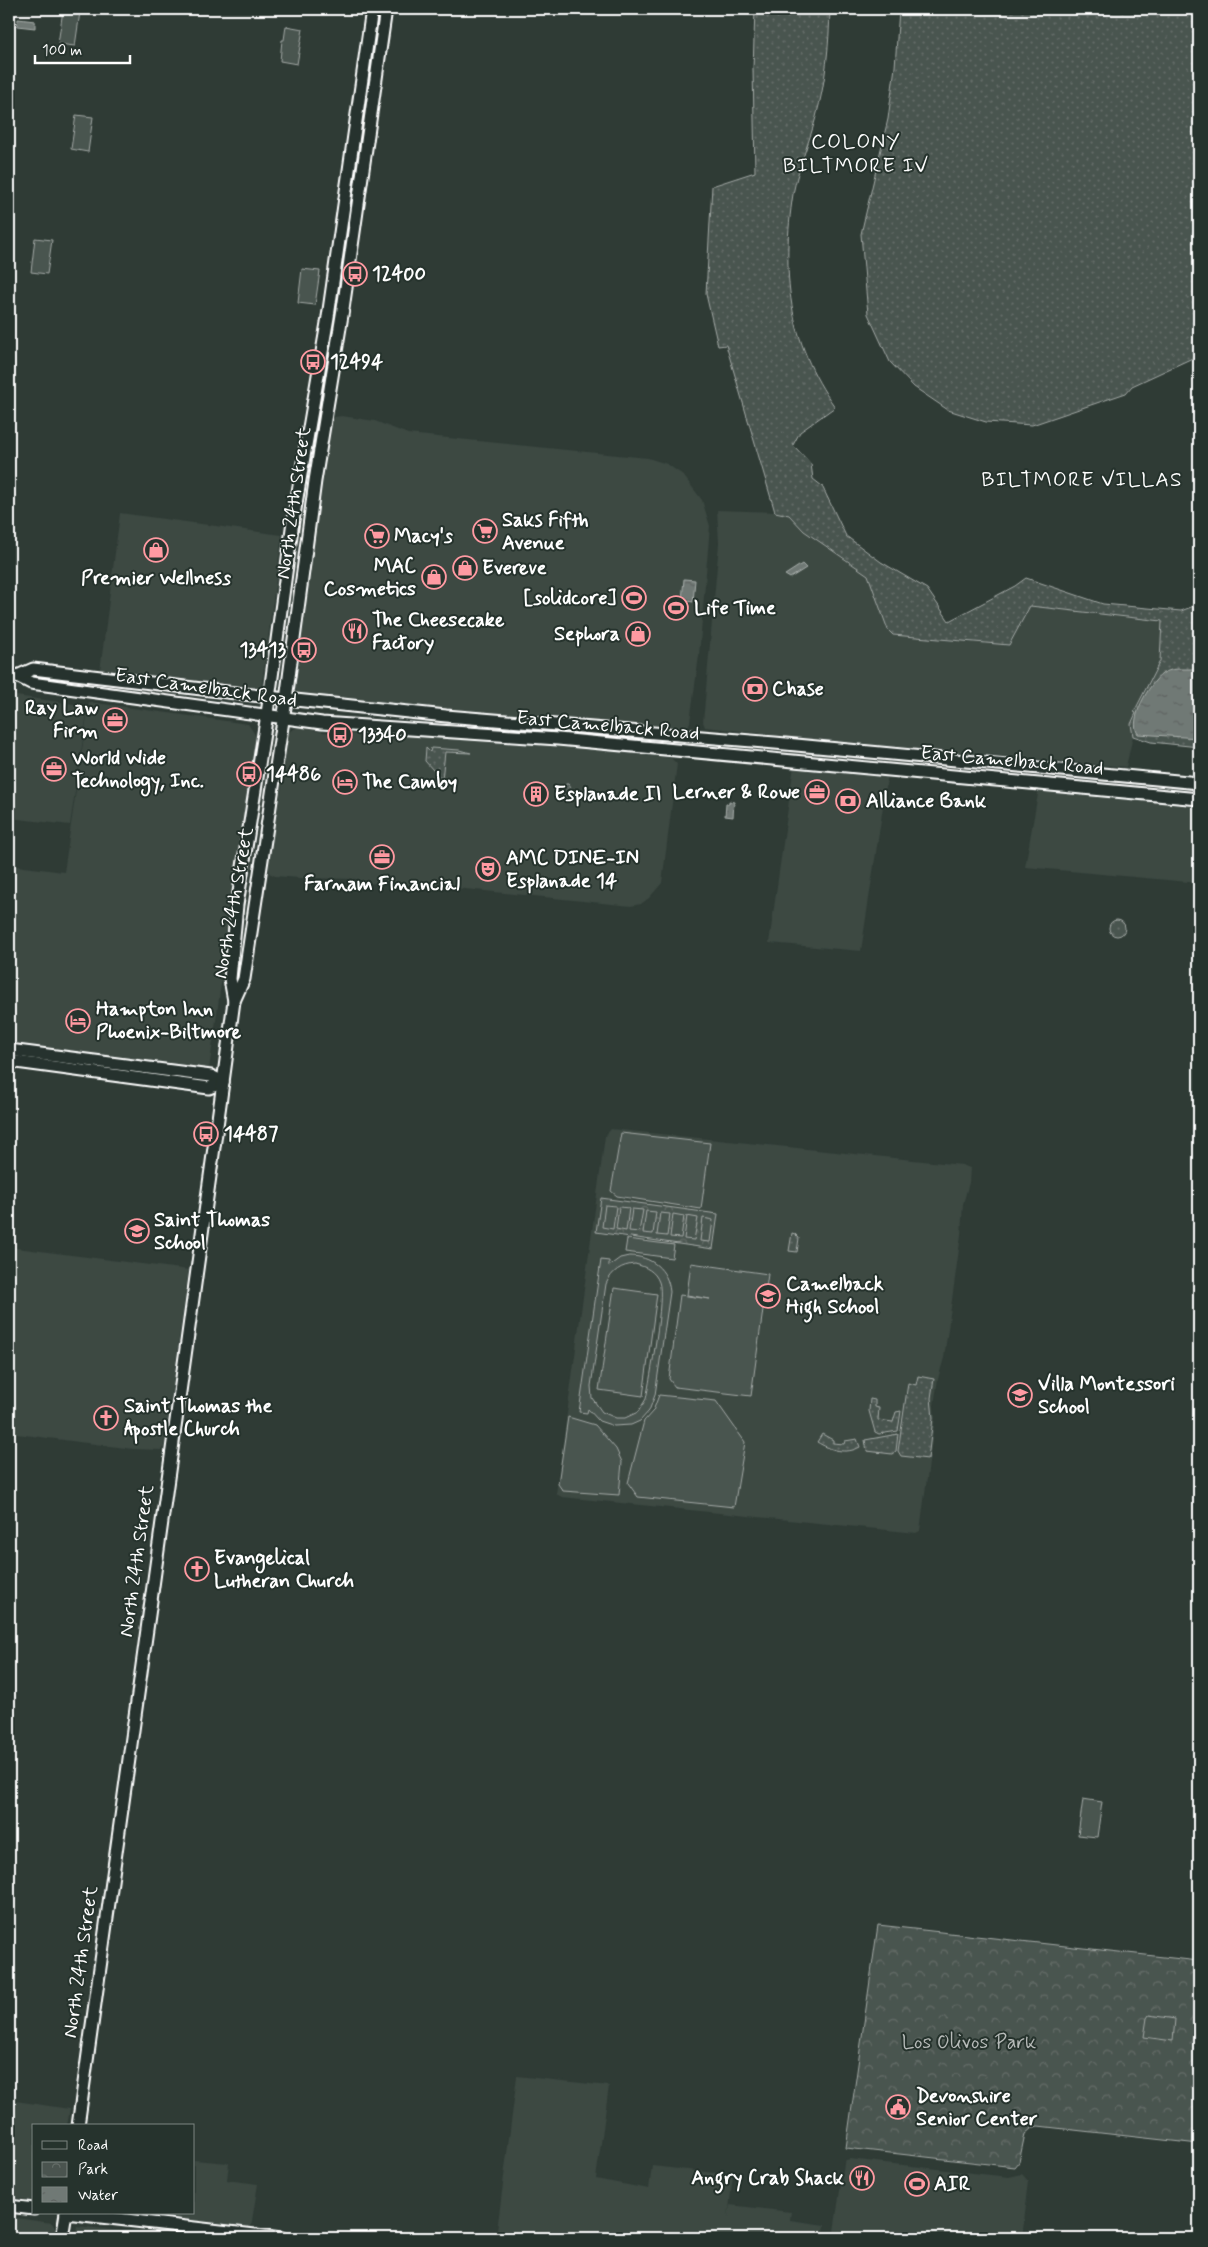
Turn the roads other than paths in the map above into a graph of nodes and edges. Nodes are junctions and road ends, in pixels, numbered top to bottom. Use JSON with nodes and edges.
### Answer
{"nodes":[{"id":1,"x":372,"y":9,"type":"edge"},
{"id":2,"x":386,"y":9,"type":"edge"},
{"id":3,"x":326,"y":406,"type":"junction"},
{"id":4,"x":294,"y":526,"type":"junction"},
{"id":5,"x":305,"y":562,"type":"junction"},
{"id":6,"x":13,"y":675,"type":"edge"},
{"id":7,"x":270,"y":698,"type":"junction"},
{"id":8,"x":286,"y":700,"type":"junction"},
{"id":9,"x":267,"y":714,"type":"junction"},
{"id":10,"x":450,"y":716,"type":"junction"},
{"id":11,"x":284,"y":717,"type":"junction"},
{"id":12,"x":406,"y":729,"type":"junction"},
{"id":13,"x":874,"y":753,"type":"junction"},
{"id":14,"x":874,"y":767,"type":"junction"},
{"id":15,"x":1199,"y":783,"type":"edge"},
{"id":16,"x":1199,"y":799,"type":"edge"},
{"id":17,"x":261,"y":858,"type":"junction"},
{"id":18,"x":258,"y":880,"type":"junction"},
{"id":19,"x":240,"y":890,"type":"junction"},
{"id":20,"x":235,"y":924,"type":"junction"},
{"id":21,"x":234,"y":1001,"type":"junction"},
{"id":22,"x":9,"y":1050,"type":"edge"},
{"id":23,"x":9,"y":1061,"type":"edge"},
{"id":24,"x":101,"y":1068,"type":"junction"},
{"id":25,"x":223,"y":1082,"type":"junction"},
{"id":26,"x":78,"y":2124,"type":"edge"},
{"id":27,"x":9,"y":2206,"type":"edge"},
{"id":28,"x":32,"y":2209,"type":"edge"},
{"id":29,"x":66,"y":2214,"type":"edge"},
{"id":30,"x":75,"y":2214,"type":"edge"},
{"id":31,"x":62,"y":2238,"type":"edge"},
{"id":32,"x":282,"y":2238,"type":"edge"}],
"edges":[{"from":1,"to":4,"type":"main road","name":"North 24th Street"},
{"from":2,"to":3,"type":"main road","name":"North 24th Street"},
{"from":3,"to":4,"type":"main road"},
{"from":3,"to":5,"type":"main road","name":"North 24th Street"},
{"from":4,"to":5,"type":"main road"},
{"from":4,"to":7,"type":"main road","name":"North 24th Street"},
{"from":5,"to":8,"type":"main road","name":"North 24th Street"},
{"from":6,"to":7,"type":"main road","name":"East Camelback Road"},
{"from":6,"to":9,"type":"main road","name":"East Camelback Road"},
{"from":7,"to":8,"type":"main road","name":"East Camelback Road"},
{"from":7,"to":9,"type":"main road","name":"North 24th Street"},
{"from":8,"to":10,"type":"main road","name":"East Camelback Road"},
{"from":8,"to":11,"type":"main road","name":"North 24th Street"},
{"from":9,"to":11,"type":"main road","name":"East Camelback Road"},
{"from":9,"to":19,"type":"main road","name":"North 24th Street"},
{"from":10,"to":12,"type":"main road"},
{"from":10,"to":13,"type":"main road","name":"East Camelback Road"},
{"from":11,"to":12,"type":"main road","name":"East Camelback Road"},
{"from":11,"to":17,"type":"main road","name":"North 24th Street"},
{"from":12,"to":14,"type":"main road","name":"East Camelback Road"},
{"from":13,"to":14,"type":"main road"},
{"from":13,"to":15,"type":"main road","name":"East Camelback Road"},
{"from":14,"to":16,"type":"main road","name":"East Camelback Road"},
{"from":17,"to":18,"type":"main road","name":"North 24th Street"},
{"from":17,"to":19,"type":"main road"},
{"from":18,"to":20,"type":"main road"},
{"from":18,"to":21,"type":"main road","name":"North 24th Street"},
{"from":19,"to":20,"type":"main road","name":"North 24th Street"},
{"from":20,"to":21,"type":"main road","name":"North 24th Street"},
{"from":21,"to":25,"type":"main road","name":"North 24th Street"},
{"from":22,"to":24,"type":"main road"},
{"from":23,"to":24,"type":"main road"},
{"from":24,"to":25,"type":"main road"},
{"from":25,"to":26,"type":"main road","name":"North 24th Street"},
{"from":27,"to":28,"type":"main road"},
{"from":29,"to":31,"type":"main road"},
{"from":30,"to":32,"type":"main road"}]}
